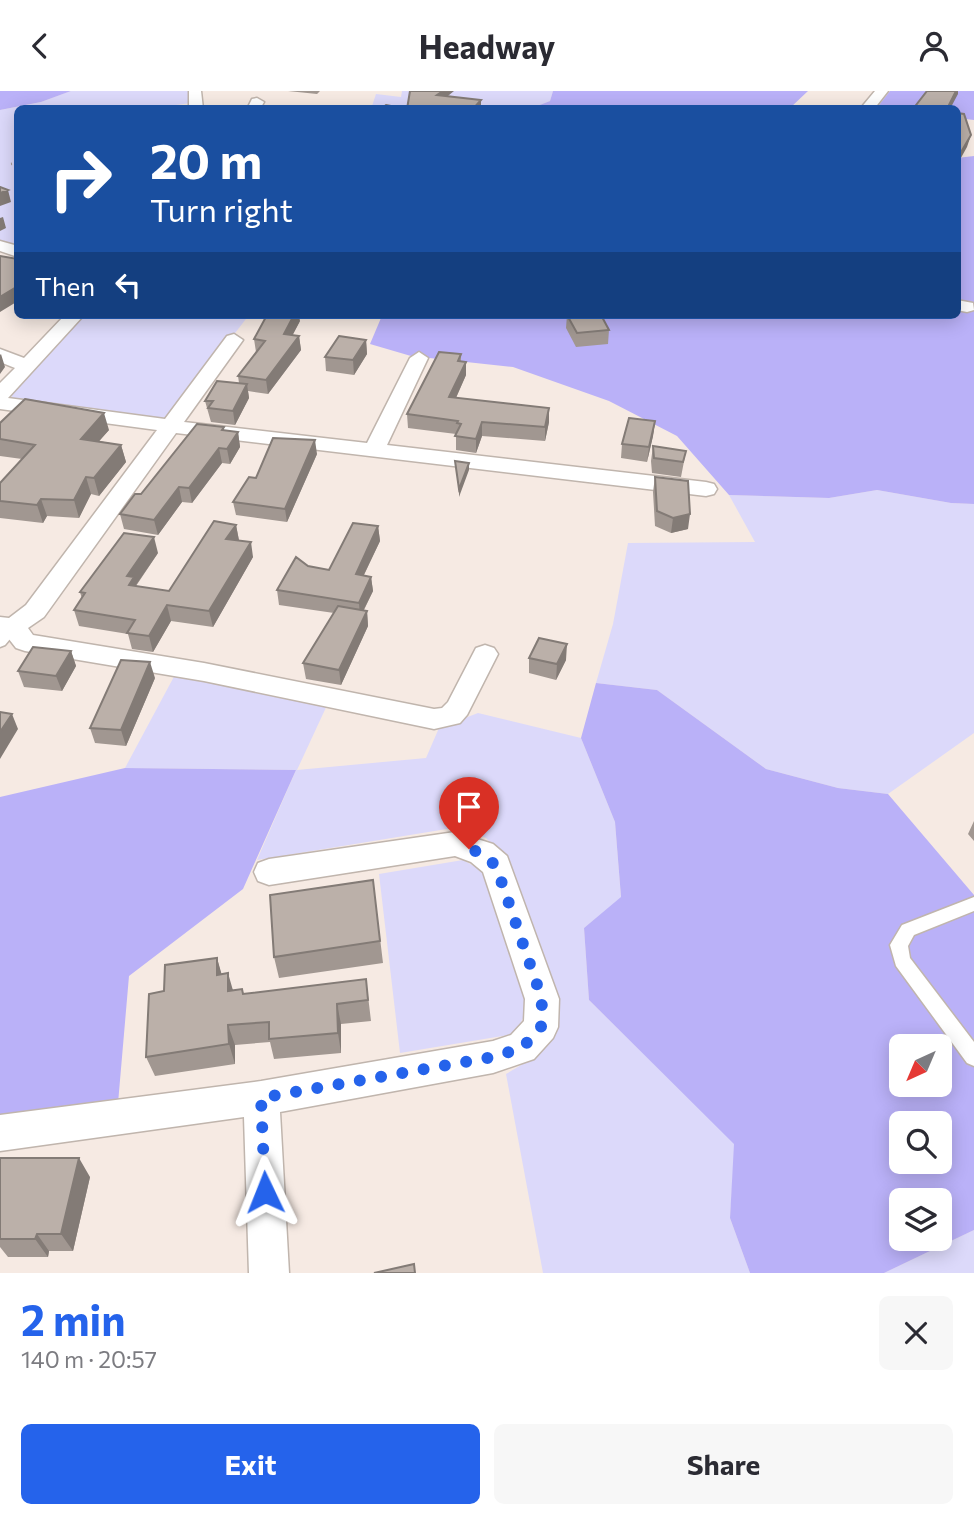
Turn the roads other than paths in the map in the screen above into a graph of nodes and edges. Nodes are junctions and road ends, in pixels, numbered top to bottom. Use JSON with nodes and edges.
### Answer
{"nodes":[{"id":1,"x":882,"y":91,"type":"edge"},
{"id":2,"x":870,"y":105,"type":"edge"},
{"id":3,"x":71,"y":319,"type":"edge"},
{"id":4,"x":234,"y":340,"type":"dead end"},
{"id":5,"x":0,"y":355,"type":"edge"},
{"id":6,"x":419,"y":358,"type":"dead end"},
{"id":7,"x":27,"y":366,"type":"junction"},
{"id":8,"x":0,"y":395,"type":"edge"},
{"id":9,"x":0,"y":403,"type":"edge"},
{"id":10,"x":169,"y":426,"type":"junction"},
{"id":11,"x":375,"y":449,"type":"junction"},
{"id":12,"x":706,"y":489,"type":"dead end"},
{"id":13,"x":4,"y":631,"type":"edge"},
{"id":14,"x":485,"y":655,"type":"dead end"},
{"id":15,"x":269,"y":872,"type":"dead end"},
{"id":16,"x":974,"y":904,"type":"edge"},
{"id":17,"x":974,"y":1057,"type":"edge"},
{"id":18,"x":261,"y":1098,"type":"junction"},
{"id":19,"x":0,"y":1133,"type":"edge"},
{"id":20,"x":269,"y":1273,"type":"edge"}],
"edges":[{"from":1,"to":2,"type":"street"},
{"from":3,"to":7,"type":"street"},
{"from":4,"to":10,"type":"street"},
{"from":5,"to":7,"type":"street"},
{"from":6,"to":11,"type":"street"},
{"from":7,"to":8,"type":"street"},
{"from":9,"to":10,"type":"street"},
{"from":10,"to":11,"type":"street"},
{"from":10,"to":13,"type":"street"},
{"from":11,"to":12,"type":"street"},
{"from":13,"to":14,"type":"street"},
{"from":15,"to":18,"type":"street"},
{"from":16,"to":17,"type":"lane"},
{"from":18,"to":19,"type":"street"},
{"from":18,"to":20,"type":"street"}]}
